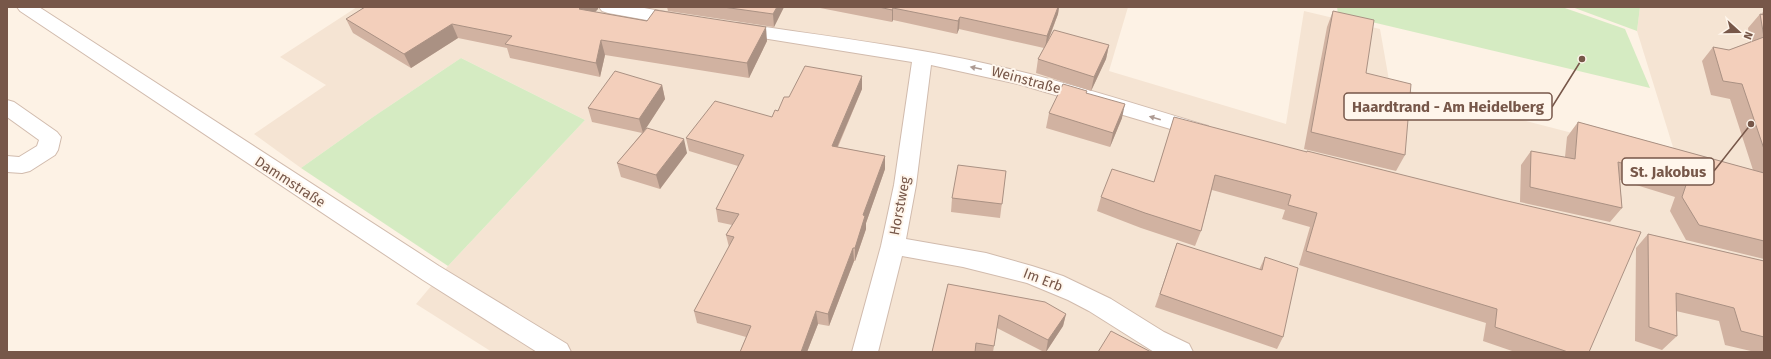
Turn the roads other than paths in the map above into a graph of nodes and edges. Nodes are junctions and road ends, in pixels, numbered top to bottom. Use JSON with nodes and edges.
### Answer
{"nodes":[{"id":1,"x":26,"y":7,"type":"edge"},
{"id":2,"x":608,"y":7,"type":"edge"},
{"id":3,"x":700,"y":23,"type":"edge"},
{"id":4,"x":723,"y":27,"type":"edge"},
{"id":5,"x":922,"y":57,"type":"junction"},
{"id":6,"x":7,"y":107,"type":"edge"},
{"id":7,"x":1222,"y":136,"type":"edge"},
{"id":8,"x":7,"y":164,"type":"edge"},
{"id":9,"x":893,"y":246,"type":"junction"},
{"id":10,"x":558,"y":352,"type":"edge"},
{"id":11,"x":865,"y":352,"type":"edge"},
{"id":12,"x":1180,"y":352,"type":"edge"}],
"edges":[{"from":1,"to":10,"type":"street","name":"Dammstraße"},
{"from":2,"to":3,"type":"street"},
{"from":4,"to":5,"type":"street","name":"Weinstraße"},
{"from":7,"to":5,"type":"street","name":"Weinstraße","one_way":true},
{"from":5,"to":9,"type":"street","name":"Horstweg"},
{"from":6,"to":8,"type":"street"},
{"from":9,"to":11,"type":"street","name":"Horstweg"},
{"from":9,"to":12,"type":"street","name":"Im Erb"}]}
